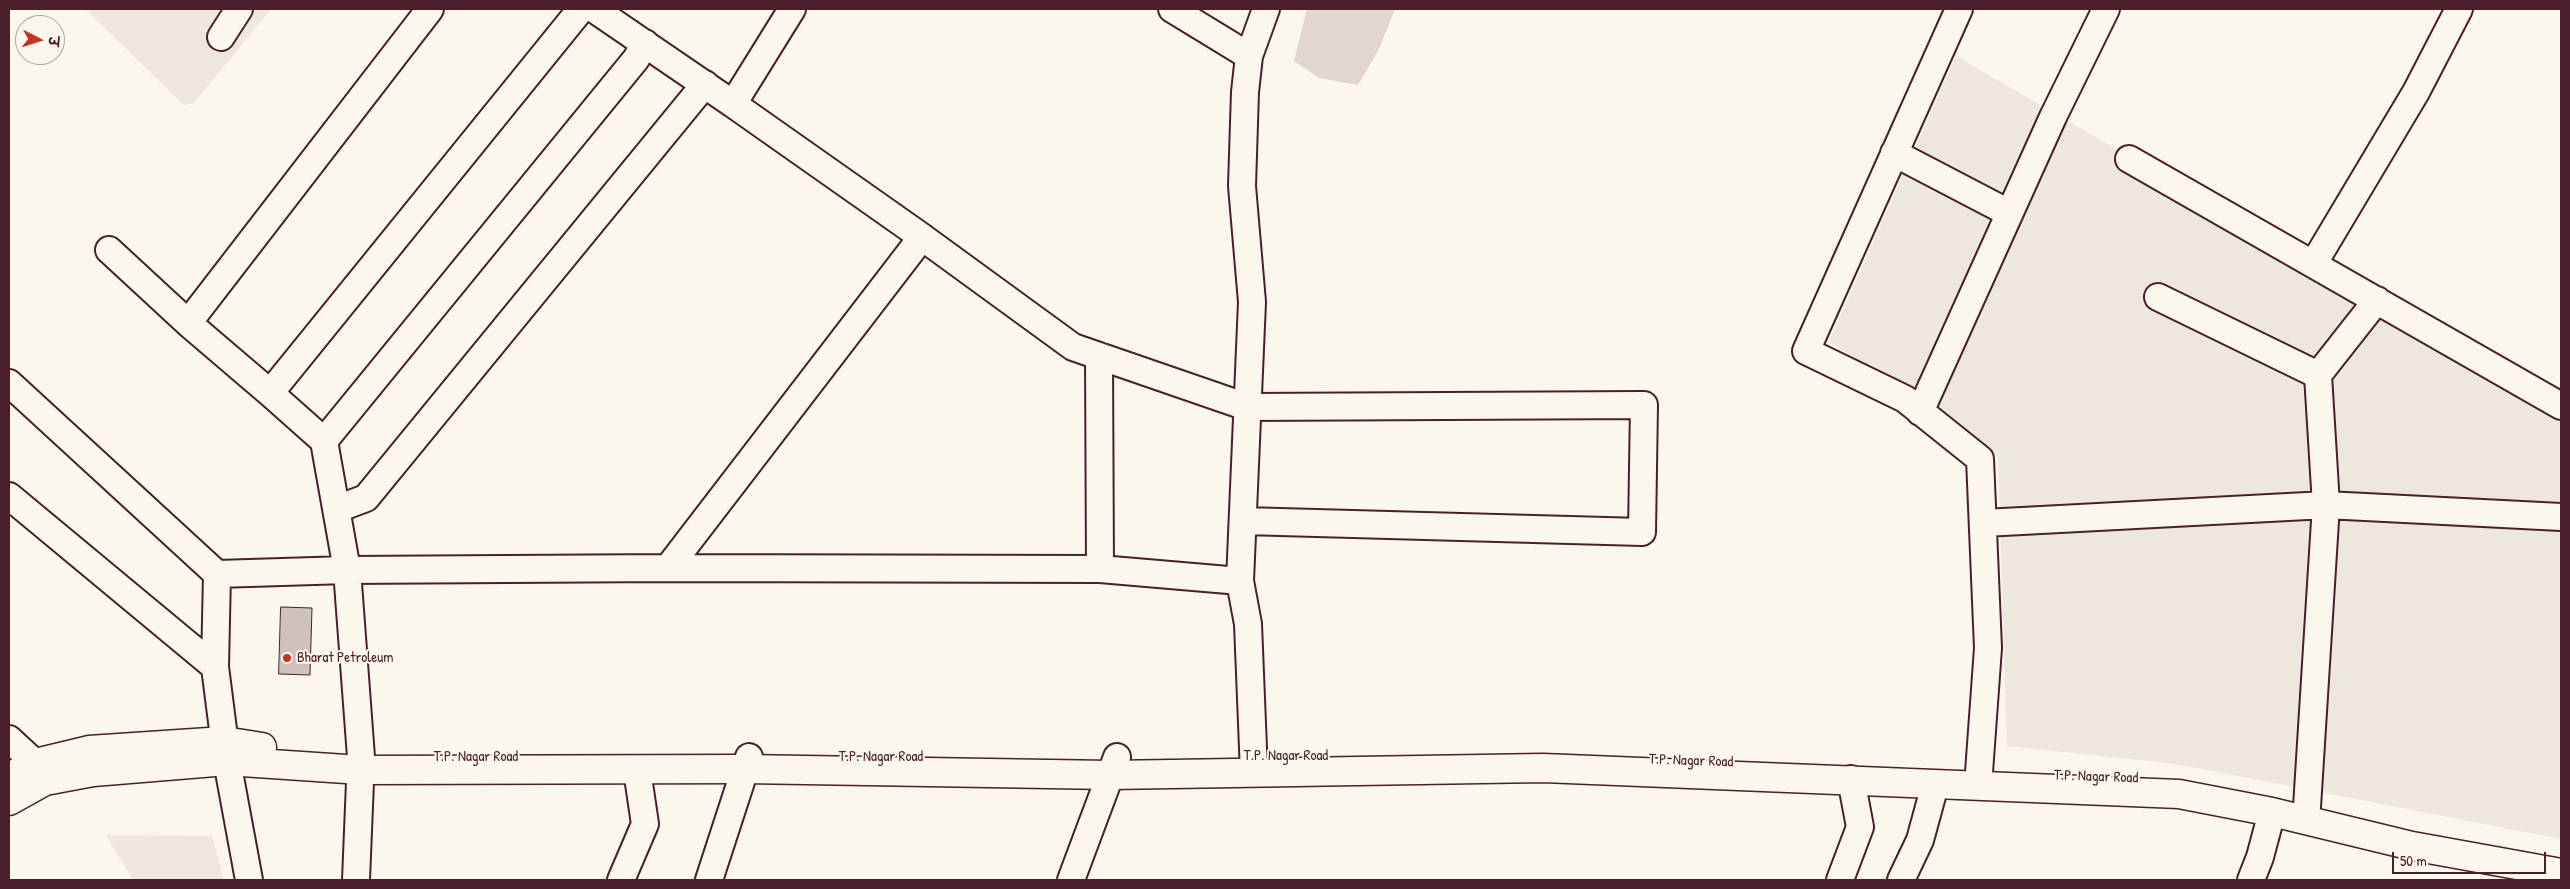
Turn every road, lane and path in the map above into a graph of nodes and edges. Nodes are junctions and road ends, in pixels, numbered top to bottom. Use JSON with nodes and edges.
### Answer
{"nodes":[{"id":1,"x":239,"y":9,"type":"edge"},
{"id":2,"x":430,"y":9,"type":"edge"},
{"id":3,"x":582,"y":9,"type":"edge"},
{"id":4,"x":594,"y":9,"type":"edge"},
{"id":5,"x":792,"y":9,"type":"edge"},
{"id":6,"x":1172,"y":9,"type":"edge"},
{"id":7,"x":1266,"y":9,"type":"edge"},
{"id":8,"x":1959,"y":9,"type":"edge"},
{"id":9,"x":2106,"y":9,"type":"edge"},
{"id":10,"x":2458,"y":9,"type":"edge"},
{"id":11,"x":221,"y":37,"type":"dead end"},
{"id":12,"x":645,"y":43,"type":"junction"},
{"id":13,"x":1249,"y":56,"type":"junction"},
{"id":14,"x":705,"y":84,"type":"junction"},
{"id":15,"x":733,"y":104,"type":"junction"},
{"id":16,"x":1894,"y":153,"type":"junction"},
{"id":17,"x":2129,"y":159,"type":"dead end"},
{"id":18,"x":2009,"y":214,"type":"junction"},
{"id":19,"x":922,"y":237,"type":"junction"},
{"id":20,"x":109,"y":250,"type":"dead end"},
{"id":21,"x":2314,"y":263,"type":"junction"},
{"id":22,"x":2158,"y":297,"type":"dead end"},
{"id":23,"x":2378,"y":300,"type":"junction"},
{"id":24,"x":188,"y":323,"type":"junction"},
{"id":25,"x":1099,"y":356,"type":"junction"},
{"id":26,"x":2318,"y":376,"type":"junction"},
{"id":27,"x":9,"y":383,"type":"edge"},
{"id":28,"x":270,"y":393,"type":"junction"},
{"id":29,"x":2561,"y":406,"type":"edge"},
{"id":30,"x":1248,"y":407,"type":"junction"},
{"id":31,"x":1920,"y":412,"type":"junction"},
{"id":32,"x":324,"y":442,"type":"junction"},
{"id":33,"x":9,"y":496,"type":"edge"},
{"id":34,"x":2326,"y":505,"type":"junction"},
{"id":35,"x":337,"y":509,"type":"junction"},
{"id":36,"x":2561,"y":517,"type":"edge"},
{"id":37,"x":1244,"y":521,"type":"junction"},
{"id":38,"x":1984,"y":523,"type":"junction"},
{"id":39,"x":668,"y":568,"type":"junction"},
{"id":40,"x":1100,"y":569,"type":"junction"},
{"id":41,"x":347,"y":570,"type":"junction"},
{"id":42,"x":217,"y":574,"type":"junction"},
{"id":43,"x":1240,"y":581,"type":"junction"},
{"id":44,"x":215,"y":667,"type":"junction"},
{"id":45,"x":9,"y":739,"type":"edge"},
{"id":46,"x":226,"y":751,"type":"junction"},
{"id":47,"x":361,"y":763,"type":"junction"},
{"id":48,"x":747,"y":763,"type":"junction"},
{"id":49,"x":1254,"y":765,"type":"junction"},
{"id":50,"x":1114,"y":766,"type":"junction"},
{"id":51,"x":637,"y":770,"type":"junction"},
{"id":52,"x":40,"y":772,"type":"junction"},
{"id":53,"x":9,"y":777,"type":"edge"},
{"id":54,"x":1851,"y":779,"type":"junction"},
{"id":55,"x":1979,"y":780,"type":"junction"},
{"id":56,"x":1934,"y":785,"type":"junction"},
{"id":57,"x":9,"y":801,"type":"edge"},
{"id":58,"x":2307,"y":807,"type":"junction"},
{"id":59,"x":2272,"y":812,"type":"junction"},
{"id":60,"x":2561,"y":859,"type":"edge"},
{"id":61,"x":2561,"y":873,"type":"edge"},
{"id":62,"x":249,"y":880,"type":"edge"},
{"id":63,"x":356,"y":880,"type":"edge"},
{"id":64,"x":621,"y":880,"type":"edge"},
{"id":65,"x":709,"y":880,"type":"edge"},
{"id":66,"x":1071,"y":880,"type":"edge"},
{"id":67,"x":1840,"y":880,"type":"edge"},
{"id":68,"x":1901,"y":880,"type":"edge"},
{"id":69,"x":2251,"y":880,"type":"edge"}],
"edges":[{"from":1,"to":11,"type":"street"},
{"from":2,"to":24,"type":"street"},
{"from":3,"to":28,"type":"street"},
{"from":4,"to":12,"type":"street"},
{"from":5,"to":15,"type":"street"},
{"from":6,"to":13,"type":"street"},
{"from":7,"to":13,"type":"street"},
{"from":8,"to":16,"type":"street"},
{"from":9,"to":18,"type":"street"},
{"from":10,"to":21,"type":"street"},
{"from":12,"to":14,"type":"street"},
{"from":12,"to":32,"type":"street"},
{"from":13,"to":30,"type":"street"},
{"from":14,"to":15,"type":"street"},
{"from":14,"to":35,"type":"street"},
{"from":15,"to":19,"type":"street"},
{"from":16,"to":18,"type":"street"},
{"from":16,"to":31,"type":"street"},
{"from":17,"to":21,"type":"street"},
{"from":18,"to":31,"type":"street"},
{"from":19,"to":25,"type":"street"},
{"from":19,"to":39,"type":"street"},
{"from":20,"to":24,"type":"street"},
{"from":21,"to":23,"type":"street"},
{"from":22,"to":26,"type":"street"},
{"from":23,"to":26,"type":"street"},
{"from":23,"to":29,"type":"street"},
{"from":24,"to":28,"type":"street"},
{"from":25,"to":30,"type":"street"},
{"from":25,"to":40,"type":"street"},
{"from":26,"to":34,"type":"street"},
{"from":27,"to":42,"type":"street"},
{"from":28,"to":32,"type":"street"},
{"from":30,"to":37,"type":"street"},
{"from":30,"to":37,"type":"street"},
{"from":31,"to":38,"type":"street"},
{"from":32,"to":35,"type":"street"},
{"from":33,"to":44,"type":"street"},
{"from":34,"to":36,"type":"street"},
{"from":34,"to":38,"type":"street"},
{"from":34,"to":58,"type":"street"},
{"from":35,"to":41,"type":"street"},
{"from":37,"to":43,"type":"street"},
{"from":38,"to":55,"type":"street"},
{"from":39,"to":40,"type":"street"},
{"from":39,"to":41,"type":"street"},
{"from":40,"to":43,"type":"street"},
{"from":41,"to":42,"type":"street"},
{"from":41,"to":47,"type":"street"},
{"from":42,"to":44,"type":"street"},
{"from":43,"to":49,"type":"street"},
{"from":44,"to":46,"type":"street"},
{"from":45,"to":52,"type":"street"},
{"from":46,"to":47,"type":"main road","name":"T.P. Nagar Road"},
{"from":46,"to":52,"type":"main road","name":"T.P. Nagar Road"},
{"from":46,"to":62,"type":"street"},
{"from":47,"to":48,"type":"main road","name":"T.P. Nagar Road"},
{"from":47,"to":51,"type":"main road"},
{"from":47,"to":63,"type":"street"},
{"from":48,"to":50,"type":"main road","name":"T.P. Nagar Road"},
{"from":48,"to":51,"type":"main road"},
{"from":48,"to":65,"type":"street"},
{"from":49,"to":50,"type":"main road","name":"T.P. Nagar Road"},
{"from":49,"to":54,"type":"main road"},
{"from":49,"to":55,"type":"main road","name":"T.P. Nagar Road"},
{"from":50,"to":66,"type":"street"},
{"from":51,"to":64,"type":"street"},
{"from":52,"to":53,"type":"main road","name":"T.P. Nagar Road"},
{"from":52,"to":57,"type":"main road"},
{"from":54,"to":56,"type":"main road"},
{"from":54,"to":67,"type":"street"},
{"from":55,"to":56,"type":"main road"},
{"from":55,"to":58,"type":"main road","name":"T.P. Nagar Road"},
{"from":55,"to":59,"type":"main road"},
{"from":56,"to":68,"type":"street"},
{"from":58,"to":60,"type":"main road","name":"T.P. Nagar Road"},
{"from":59,"to":61,"type":"main road"},
{"from":59,"to":69,"type":"street"}]}
